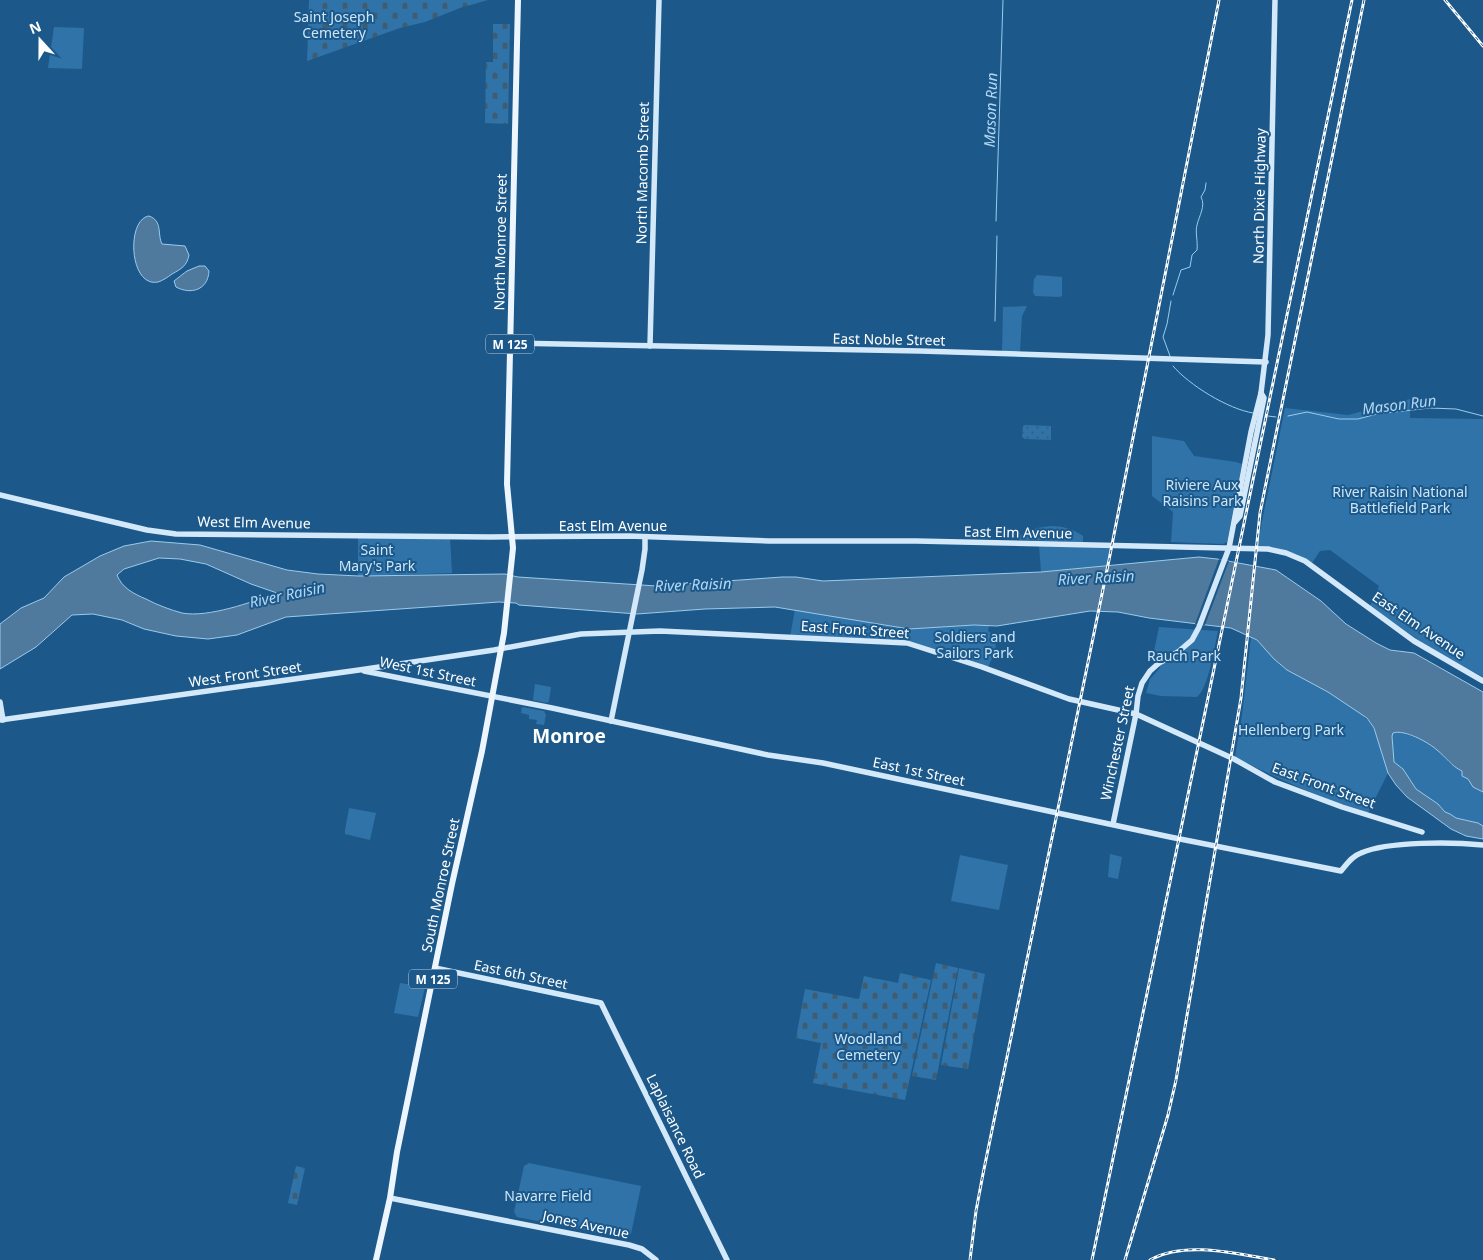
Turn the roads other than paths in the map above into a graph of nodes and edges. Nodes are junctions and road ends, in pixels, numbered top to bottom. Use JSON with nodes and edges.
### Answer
{"nodes":[{"id":1,"x":518,"y":0,"type":"edge"},
{"id":2,"x":659,"y":0,"type":"edge"},
{"id":3,"x":1275,"y":0,"type":"edge"},
{"id":4,"x":510,"y":343,"type":"junction"},
{"id":5,"x":650,"y":346,"type":"junction"},
{"id":6,"x":1266,"y":362,"type":"junction"},
{"id":7,"x":0,"y":495,"type":"edge"},
{"id":8,"x":513,"y":536,"type":"junction"},
{"id":9,"x":645,"y":537,"type":"junction"},
{"id":10,"x":1229,"y":548,"type":"junction"},
{"id":11,"x":511,"y":573,"type":"joint"},
{"id":12,"x":628,"y":632,"type":"junction"},
{"id":13,"x":501,"y":648,"type":"junction"},
{"id":14,"x":494,"y":650,"type":"joint"},
{"id":15,"x":359,"y":670,"type":"junction"},
{"id":16,"x":1483,"y":681,"type":"edge"},
{"id":17,"x":492,"y":697,"type":"junction"},
{"id":18,"x":0,"y":702,"type":"edge"},
{"id":19,"x":1136,"y":714,"type":"junction"},
{"id":20,"x":2,"y":720,"type":"edge"},
{"id":21,"x":611,"y":721,"type":"junction"},
{"id":22,"x":1113,"y":824,"type":"junction"},
{"id":23,"x":1422,"y":832,"type":"dead end"},
{"id":24,"x":1483,"y":845,"type":"edge"},
{"id":25,"x":435,"y":968,"type":"junction"},
{"id":26,"x":601,"y":1003,"type":"joint"},
{"id":27,"x":390,"y":1198,"type":"junction"},
{"id":28,"x":376,"y":1260,"type":"edge"},
{"id":29,"x":656,"y":1260,"type":"edge"},
{"id":30,"x":727,"y":1260,"type":"edge"}],
"edges":[{"from":1,"to":4,"type":"main road","name":"North Monroe Street","number":"M 125"},
{"from":2,"to":5,"type":"street","name":"North Macomb Street"},
{"from":3,"to":6,"type":"street","name":"North Dixie Highway"},
{"from":4,"to":5,"type":"street","name":"East Noble Street"},
{"from":4,"to":8,"type":"main road","name":"North Monroe Street","number":"M 125"},
{"from":5,"to":6,"type":"street","name":"East Noble Street"},
{"from":6,"to":10,"type":"street","name":"North Dixie Highway"},
{"from":7,"to":8,"type":"street","name":"West Elm Avenue"},
{"from":8,"to":9,"type":"street","name":"East Elm Avenue"},
{"from":8,"to":11,"type":"main road","name":"North Monroe Street","number":"M 125"},
{"from":9,"to":10,"type":"street","name":"East Elm Avenue"},
{"from":9,"to":12,"type":"street"},
{"from":10,"to":16,"type":"street","name":"East Elm Avenue"},
{"from":10,"to":19,"type":"street","name":"Winchester Street"},
{"from":11,"to":13,"type":"main road","name":"South Monroe Street","number":"M 125"},
{"from":12,"to":13,"type":"street","name":"East Front Street"},
{"from":12,"to":19,"type":"street","name":"East Front Street"},
{"from":12,"to":21,"type":"street"},
{"from":13,"to":14,"type":"street","name":"East Front Street"},
{"from":13,"to":17,"type":"main road","name":"South Monroe Street","number":"M 125"},
{"from":14,"to":15,"type":"street","name":"West Front Street"},
{"from":15,"to":17,"type":"street","name":"West 1st Street"},
{"from":15,"to":20,"type":"street","name":"West Front Street"},
{"from":17,"to":21,"type":"street","name":"East 1st Street"},
{"from":17,"to":25,"type":"main road","name":"South Monroe Street","number":"M 125"},
{"from":18,"to":20,"type":"street"},
{"from":19,"to":22,"type":"street","name":"Winchester Street"},
{"from":19,"to":23,"type":"street","name":"East Front Street"},
{"from":21,"to":22,"type":"street","name":"East 1st Street"},
{"from":22,"to":24,"type":"street","name":"East 1st Street"},
{"from":25,"to":26,"type":"street","name":"East 6th Street"},
{"from":25,"to":27,"type":"main road","name":"South Monroe Street","number":"M 125"},
{"from":26,"to":30,"type":"street","name":"Laplaisance Road"},
{"from":27,"to":28,"type":"main road","name":"South Monroe Street","number":"M 125"},
{"from":27,"to":29,"type":"street","name":"Jones Avenue"}]}
